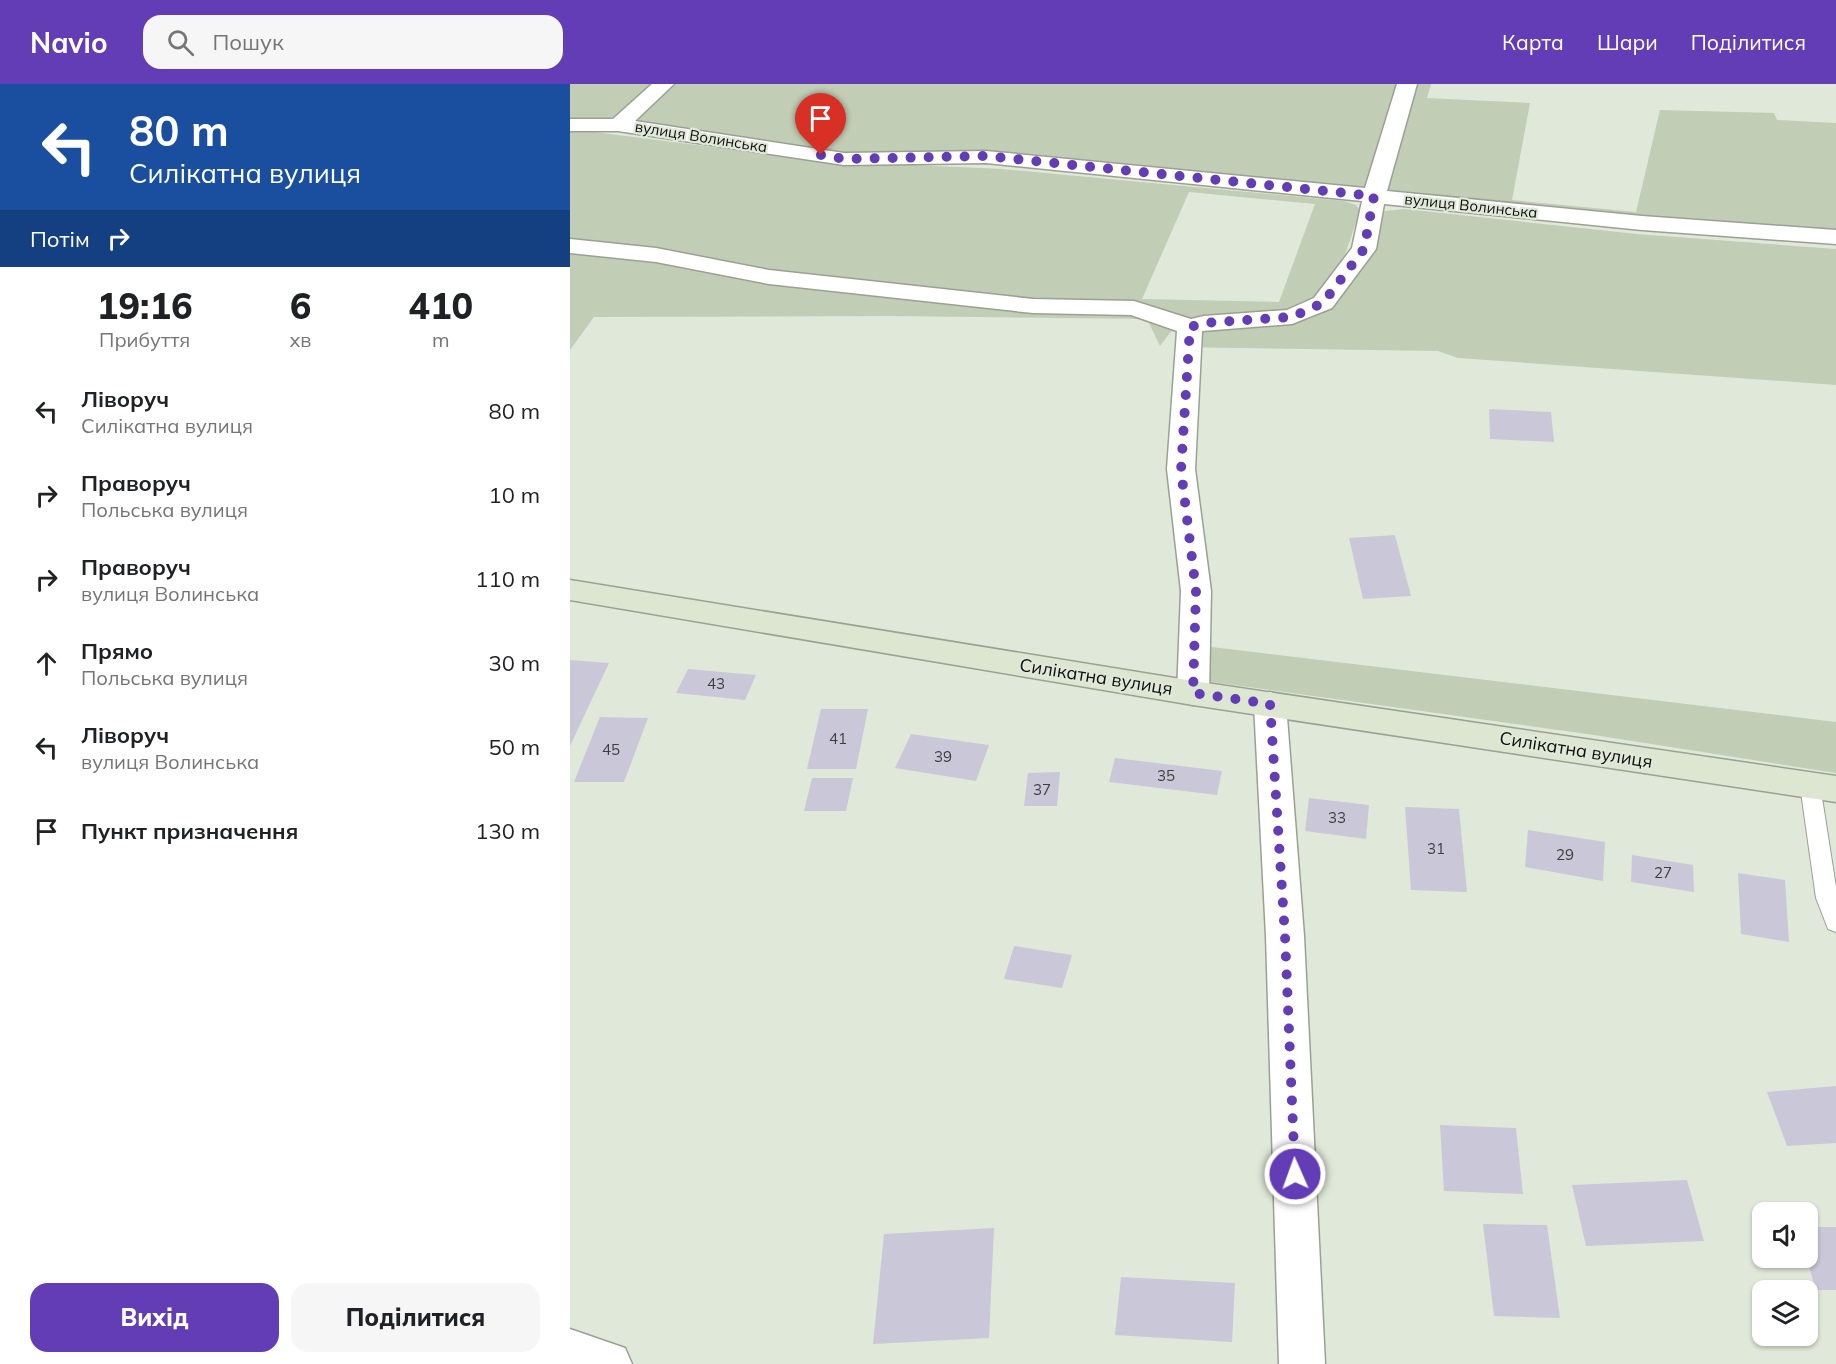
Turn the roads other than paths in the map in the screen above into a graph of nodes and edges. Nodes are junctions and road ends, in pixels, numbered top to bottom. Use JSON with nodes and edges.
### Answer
{"nodes":[{"id":1,"x":664,"y":84,"type":"edge"},
{"id":2,"x":1407,"y":84,"type":"edge"},
{"id":3,"x":570,"y":125,"type":"edge"},
{"id":4,"x":618,"y":125,"type":"junction"},
{"id":5,"x":1374,"y":196,"type":"junction"},
{"id":6,"x":1836,"y":237,"type":"edge"},
{"id":7,"x":570,"y":246,"type":"edge"},
{"id":8,"x":1190,"y":327,"type":"junction"},
{"id":9,"x":570,"y":590,"type":"edge"},
{"id":10,"x":1193,"y":693,"type":"junction"},
{"id":11,"x":1270,"y":704,"type":"junction"},
{"id":12,"x":1823,"y":787,"type":"edge"},
{"id":13,"x":1836,"y":923,"type":"edge"},
{"id":14,"x":570,"y":1352,"type":"edge"},
{"id":15,"x":609,"y":1364,"type":"edge"},
{"id":16,"x":1302,"y":1364,"type":"edge"}],
"edges":[{"from":1,"to":4,"type":"street"},
{"from":2,"to":5,"type":"street"},
{"from":3,"to":4,"type":"street","name":"вулиця Волинська"},
{"from":4,"to":5,"type":"street","name":"вулиця Волинська"},
{"from":5,"to":6,"type":"street","name":"вулиця Волинська"},
{"from":5,"to":8,"type":"street"},
{"from":7,"to":8,"type":"street"},
{"from":8,"to":10,"type":"street"},
{"from":9,"to":10,"type":"street","name":"Силікатна вулиця"},
{"from":10,"to":11,"type":"street","name":"Силікатна вулиця"},
{"from":11,"to":12,"type":"street","name":"Силікатна вулиця"},
{"from":11,"to":16,"type":"street"},
{"from":12,"to":13,"type":"lane"},
{"from":14,"to":15,"type":"street"}]}
